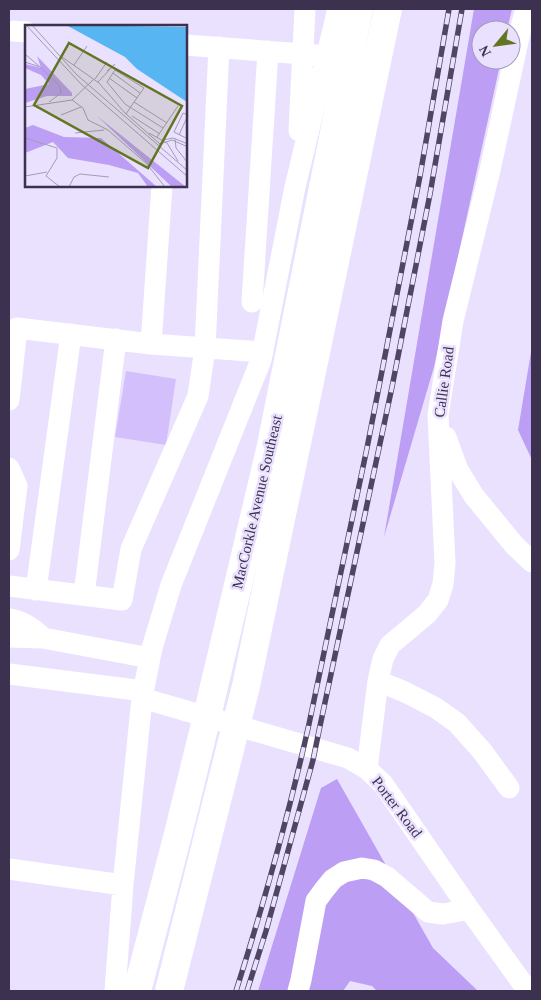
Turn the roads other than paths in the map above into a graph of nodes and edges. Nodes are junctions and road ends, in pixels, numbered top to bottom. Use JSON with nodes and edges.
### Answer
{"nodes":[{"id":1,"x":337,"y":9,"type":"edge"},
{"id":2,"x":359,"y":9,"type":"edge"},
{"id":3,"x":388,"y":9,"type":"edge"},
{"id":4,"x":526,"y":9,"type":"edge"},
{"id":5,"x":303,"y":12,"type":"edge"},
{"id":6,"x":188,"y":45,"type":"edge"},
{"id":7,"x":219,"y":47,"type":"junction"},
{"id":8,"x":268,"y":51,"type":"junction"},
{"id":9,"x":303,"y":54,"type":"junction"},
{"id":10,"x":327,"y":56,"type":"junction"},
{"id":11,"x":296,"y":187,"type":"junction"},
{"id":12,"x":162,"y":188,"type":"edge"},
{"id":13,"x":252,"y":302,"type":"dead end"},
{"id":14,"x":71,"y":334,"type":"junction"},
{"id":15,"x":116,"y":340,"type":"junction"},
{"id":16,"x":151,"y":344,"type":"junction"},
{"id":17,"x":205,"y":348,"type":"junction"},
{"id":18,"x":263,"y":352,"type":"junction"},
{"id":19,"x":9,"y":400,"type":"edge"},
{"id":20,"x":438,"y":415,"type":"junction"},
{"id":21,"x":9,"y":468,"type":"edge"},
{"id":22,"x":9,"y":550,"type":"edge"},
{"id":23,"x":532,"y":562,"type":"edge"},
{"id":24,"x":9,"y":586,"type":"edge"},
{"id":25,"x":36,"y":590,"type":"junction"},
{"id":26,"x":84,"y":595,"type":"junction"},
{"id":27,"x":9,"y":619,"type":"edge"},
{"id":28,"x":9,"y":637,"type":"edge"},
{"id":29,"x":43,"y":638,"type":"junction"},
{"id":30,"x":150,"y":658,"type":"junction"},
{"id":31,"x":9,"y":674,"type":"edge"},
{"id":32,"x":378,"y":681,"type":"junction"},
{"id":33,"x":143,"y":695,"type":"junction"},
{"id":34,"x":207,"y":716,"type":"junction"},
{"id":35,"x":236,"y":725,"type":"junction"},
{"id":36,"x":367,"y":769,"type":"junction"},
{"id":37,"x":509,"y":788,"type":"dead end"},
{"id":38,"x":9,"y":869,"type":"edge"},
{"id":39,"x":123,"y":885,"type":"junction"},
{"id":40,"x":469,"y":909,"type":"junction"},
{"id":41,"x":115,"y":991,"type":"edge"},
{"id":42,"x":137,"y":991,"type":"edge"},
{"id":43,"x":169,"y":991,"type":"edge"},
{"id":44,"x":298,"y":991,"type":"edge"},
{"id":45,"x":528,"y":991,"type":"edge"}],
"edges":[{"from":1,"to":10,"type":"street"},
{"from":2,"to":34,"type":"main road","name":"MacCorkle Avenue Southeast"},
{"from":3,"to":35,"type":"main road","name":"MacCorkle Avenue Southeast"},
{"from":4,"to":20,"type":"street","name":"Callie Road"},
{"from":5,"to":9,"type":"street"},
{"from":6,"to":7,"type":"street"},
{"from":7,"to":8,"type":"street"},
{"from":7,"to":17,"type":"street"},
{"from":8,"to":9,"type":"street"},
{"from":8,"to":13,"type":"street"},
{"from":9,"to":10,"type":"street"},
{"from":9,"to":11,"type":"street"},
{"from":10,"to":11,"type":"street"},
{"from":11,"to":18,"type":"street"},
{"from":12,"to":16,"type":"street"},
{"from":14,"to":15,"type":"street"},
{"from":14,"to":19,"type":"street"},
{"from":14,"to":25,"type":"street"},
{"from":15,"to":16,"type":"street"},
{"from":15,"to":26,"type":"street"},
{"from":16,"to":17,"type":"street"},
{"from":17,"to":18,"type":"street"},
{"from":17,"to":26,"type":"street"},
{"from":18,"to":30,"type":"street"},
{"from":20,"to":23,"type":"street"},
{"from":20,"to":32,"type":"street","name":"Callie Road"},
{"from":21,"to":22,"type":"street"},
{"from":24,"to":25,"type":"street"},
{"from":25,"to":26,"type":"street"},
{"from":27,"to":29,"type":"street"},
{"from":28,"to":29,"type":"street"},
{"from":29,"to":30,"type":"street"},
{"from":30,"to":33,"type":"street"},
{"from":31,"to":33,"type":"street","name":"Porter Road"},
{"from":32,"to":36,"type":"street","name":"Callie Road"},
{"from":32,"to":37,"type":"street"},
{"from":33,"to":34,"type":"street","name":"Porter Road"},
{"from":33,"to":39,"type":"street"},
{"from":34,"to":35,"type":"street","name":"Porter Road"},
{"from":34,"to":42,"type":"main road","name":"MacCorkle Avenue Southeast"},
{"from":35,"to":36,"type":"street","name":"Porter Road"},
{"from":35,"to":43,"type":"main road","name":"MacCorkle Avenue Southeast"},
{"from":36,"to":40,"type":"street","name":"Porter Road"},
{"from":38,"to":39,"type":"street"},
{"from":39,"to":41,"type":"street"},
{"from":40,"to":44,"type":"street"},
{"from":40,"to":45,"type":"street","name":"Porter Road"}]}
